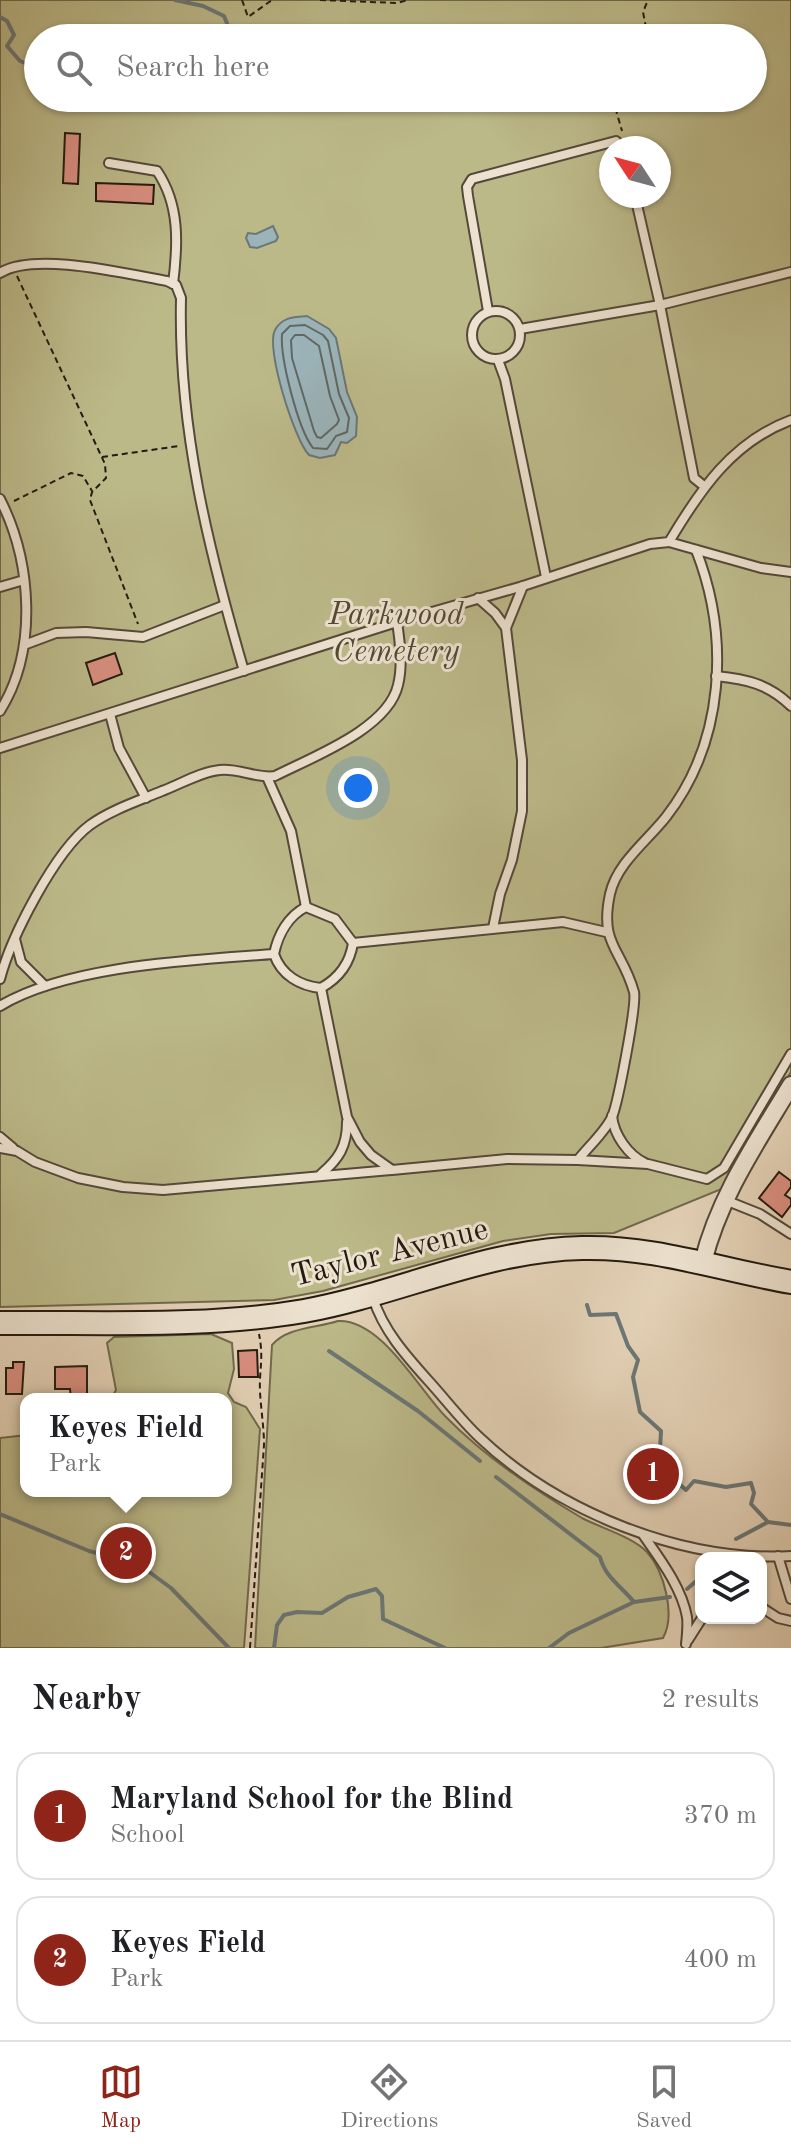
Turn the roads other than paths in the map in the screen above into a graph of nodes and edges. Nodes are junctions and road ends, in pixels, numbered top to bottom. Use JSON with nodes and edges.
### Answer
{"nodes":[{"id":1,"x":599,"y":145,"type":"edge"},
{"id":2,"x":109,"y":163,"type":"dead end"},
{"id":3,"x":638,"y":208,"type":"edge"},
{"id":4,"x":791,"y":272,"type":"edge"},
{"id":5,"x":0,"y":273,"type":"edge"},
{"id":6,"x":173,"y":284,"type":"junction"},
{"id":7,"x":660,"y":305,"type":"junction"},
{"id":8,"x":488,"y":311,"type":"junction"},
{"id":9,"x":520,"y":329,"type":"junction"},
{"id":10,"x":498,"y":360,"type":"junction"},
{"id":11,"x":791,"y":420,"type":"edge"},
{"id":12,"x":704,"y":486,"type":"junction"},
{"id":13,"x":2,"y":503,"type":"edge"},
{"id":14,"x":669,"y":542,"type":"junction"},
{"id":15,"x":696,"y":550,"type":"junction"},
{"id":16,"x":791,"y":572,"type":"edge"},
{"id":17,"x":546,"y":577,"type":"junction"},
{"id":18,"x":24,"y":580,"type":"junction"},
{"id":19,"x":523,"y":586,"type":"junction"},
{"id":20,"x":0,"y":587,"type":"edge"},
{"id":21,"x":478,"y":598,"type":"junction"},
{"id":22,"x":225,"y":605,"type":"junction"},
{"id":23,"x":397,"y":622,"type":"junction"},
{"id":24,"x":506,"y":628,"type":"junction"},
{"id":25,"x":24,"y":645,"type":"junction"},
{"id":26,"x":244,"y":671,"type":"junction"},
{"id":27,"x":716,"y":676,"type":"junction"},
{"id":28,"x":791,"y":706,"type":"edge"},
{"id":29,"x":0,"y":711,"type":"edge"},
{"id":30,"x":110,"y":714,"type":"junction"},
{"id":31,"x":0,"y":748,"type":"edge"},
{"id":32,"x":267,"y":777,"type":"junction"},
{"id":33,"x":146,"y":798,"type":"junction"},
{"id":34,"x":306,"y":907,"type":"junction"},
{"id":35,"x":493,"y":928,"type":"junction"},
{"id":36,"x":606,"y":932,"type":"junction"},
{"id":37,"x":15,"y":938,"type":"junction"},
{"id":38,"x":353,"y":943,"type":"junction"},
{"id":39,"x":274,"y":954,"type":"junction"},
{"id":40,"x":0,"y":979,"type":"edge"},
{"id":41,"x":45,"y":986,"type":"junction"},
{"id":42,"x":321,"y":988,"type":"junction"},
{"id":43,"x":0,"y":1006,"type":"edge"},
{"id":44,"x":791,"y":1054,"type":"edge"},
{"id":45,"x":791,"y":1085,"type":"edge"},
{"id":46,"x":612,"y":1116,"type":"junction"},
{"id":47,"x":347,"y":1117,"type":"junction"},
{"id":48,"x":0,"y":1137,"type":"edge"},
{"id":49,"x":0,"y":1148,"type":"edge"},
{"id":50,"x":17,"y":1151,"type":"junction"},
{"id":51,"x":578,"y":1160,"type":"junction"},
{"id":52,"x":648,"y":1164,"type":"junction"},
{"id":53,"x":392,"y":1170,"type":"junction"},
{"id":54,"x":320,"y":1175,"type":"junction"},
{"id":55,"x":724,"y":1200,"type":"junction"},
{"id":56,"x":791,"y":1234,"type":"edge"},
{"id":57,"x":703,"y":1262,"type":"junction"},
{"id":58,"x":790,"y":1280,"type":"edge"},
{"id":59,"x":372,"y":1294,"type":"junction"},
{"id":60,"x":0,"y":1323,"type":"edge"},
{"id":61,"x":643,"y":1534,"type":"junction"},
{"id":62,"x":791,"y":1556,"type":"edge"},
{"id":63,"x":769,"y":1559,"type":"edge"},
{"id":64,"x":791,"y":1599,"type":"edge"},
{"id":65,"x":767,"y":1611,"type":"edge"},
{"id":66,"x":791,"y":1621,"type":"edge"},
{"id":67,"x":698,"y":1624,"type":"edge"},
{"id":68,"x":685,"y":1646,"type":"edge"}],
"edges":[{"from":1,"to":8,"type":"lane"},
{"from":2,"to":6,"type":"lane"},
{"from":3,"to":7,"type":"lane"},
{"from":4,"to":7,"type":"lane"},
{"from":5,"to":6,"type":"lane"},
{"from":6,"to":22,"type":"lane"},
{"from":7,"to":9,"type":"lane"},
{"from":7,"to":12,"type":"lane"},
{"from":8,"to":9,"type":"lane"},
{"from":8,"to":10,"type":"lane"},
{"from":9,"to":10,"type":"lane"},
{"from":10,"to":17,"type":"lane"},
{"from":11,"to":12,"type":"lane"},
{"from":12,"to":14,"type":"lane"},
{"from":13,"to":18,"type":"lane"},
{"from":14,"to":15,"type":"lane"},
{"from":14,"to":17,"type":"lane"},
{"from":15,"to":16,"type":"lane"},
{"from":15,"to":27,"type":"lane"},
{"from":17,"to":19,"type":"lane"},
{"from":18,"to":20,"type":"lane"},
{"from":18,"to":25,"type":"lane"},
{"from":19,"to":21,"type":"lane"},
{"from":19,"to":24,"type":"lane"},
{"from":21,"to":23,"type":"lane"},
{"from":21,"to":24,"type":"lane"},
{"from":22,"to":25,"type":"lane"},
{"from":22,"to":26,"type":"lane"},
{"from":23,"to":26,"type":"lane"},
{"from":23,"to":32,"type":"lane"},
{"from":24,"to":35,"type":"lane"},
{"from":25,"to":29,"type":"lane"},
{"from":26,"to":30,"type":"lane"},
{"from":27,"to":28,"type":"lane"},
{"from":27,"to":36,"type":"lane"},
{"from":30,"to":31,"type":"lane"},
{"from":30,"to":33,"type":"lane"},
{"from":32,"to":33,"type":"lane"},
{"from":32,"to":34,"type":"lane"},
{"from":33,"to":37,"type":"lane"},
{"from":34,"to":38,"type":"lane"},
{"from":34,"to":39,"type":"lane"},
{"from":35,"to":36,"type":"lane"},
{"from":35,"to":38,"type":"lane"},
{"from":36,"to":46,"type":"lane"},
{"from":37,"to":40,"type":"lane"},
{"from":37,"to":41,"type":"lane"},
{"from":38,"to":42,"type":"lane"},
{"from":39,"to":41,"type":"lane"},
{"from":39,"to":42,"type":"lane"},
{"from":41,"to":43,"type":"lane"},
{"from":42,"to":47,"type":"lane"},
{"from":44,"to":52,"type":"lane"},
{"from":45,"to":55,"type":"street"},
{"from":46,"to":51,"type":"lane"},
{"from":46,"to":52,"type":"lane"},
{"from":47,"to":53,"type":"lane"},
{"from":47,"to":54,"type":"lane"},
{"from":48,"to":50,"type":"lane"},
{"from":49,"to":50,"type":"lane"},
{"from":50,"to":54,"type":"lane"},
{"from":51,"to":52,"type":"lane"},
{"from":51,"to":53,"type":"lane"},
{"from":53,"to":54,"type":"lane"},
{"from":55,"to":56,"type":"lane"},
{"from":55,"to":57,"type":"street"},
{"from":57,"to":58,"type":"main road","name":"Taylor Avenue"},
{"from":57,"to":59,"type":"main road","name":"Taylor Avenue"},
{"from":59,"to":60,"type":"main road","name":"Taylor Avenue"},
{"from":59,"to":61,"type":"lane"},
{"from":61,"to":63,"type":"lane"},
{"from":61,"to":68,"type":"lane"},
{"from":62,"to":63,"type":"lane"},
{"from":63,"to":64,"type":"lane"},
{"from":65,"to":66,"type":"lane"},
{"from":67,"to":68,"type":"lane"}]}
